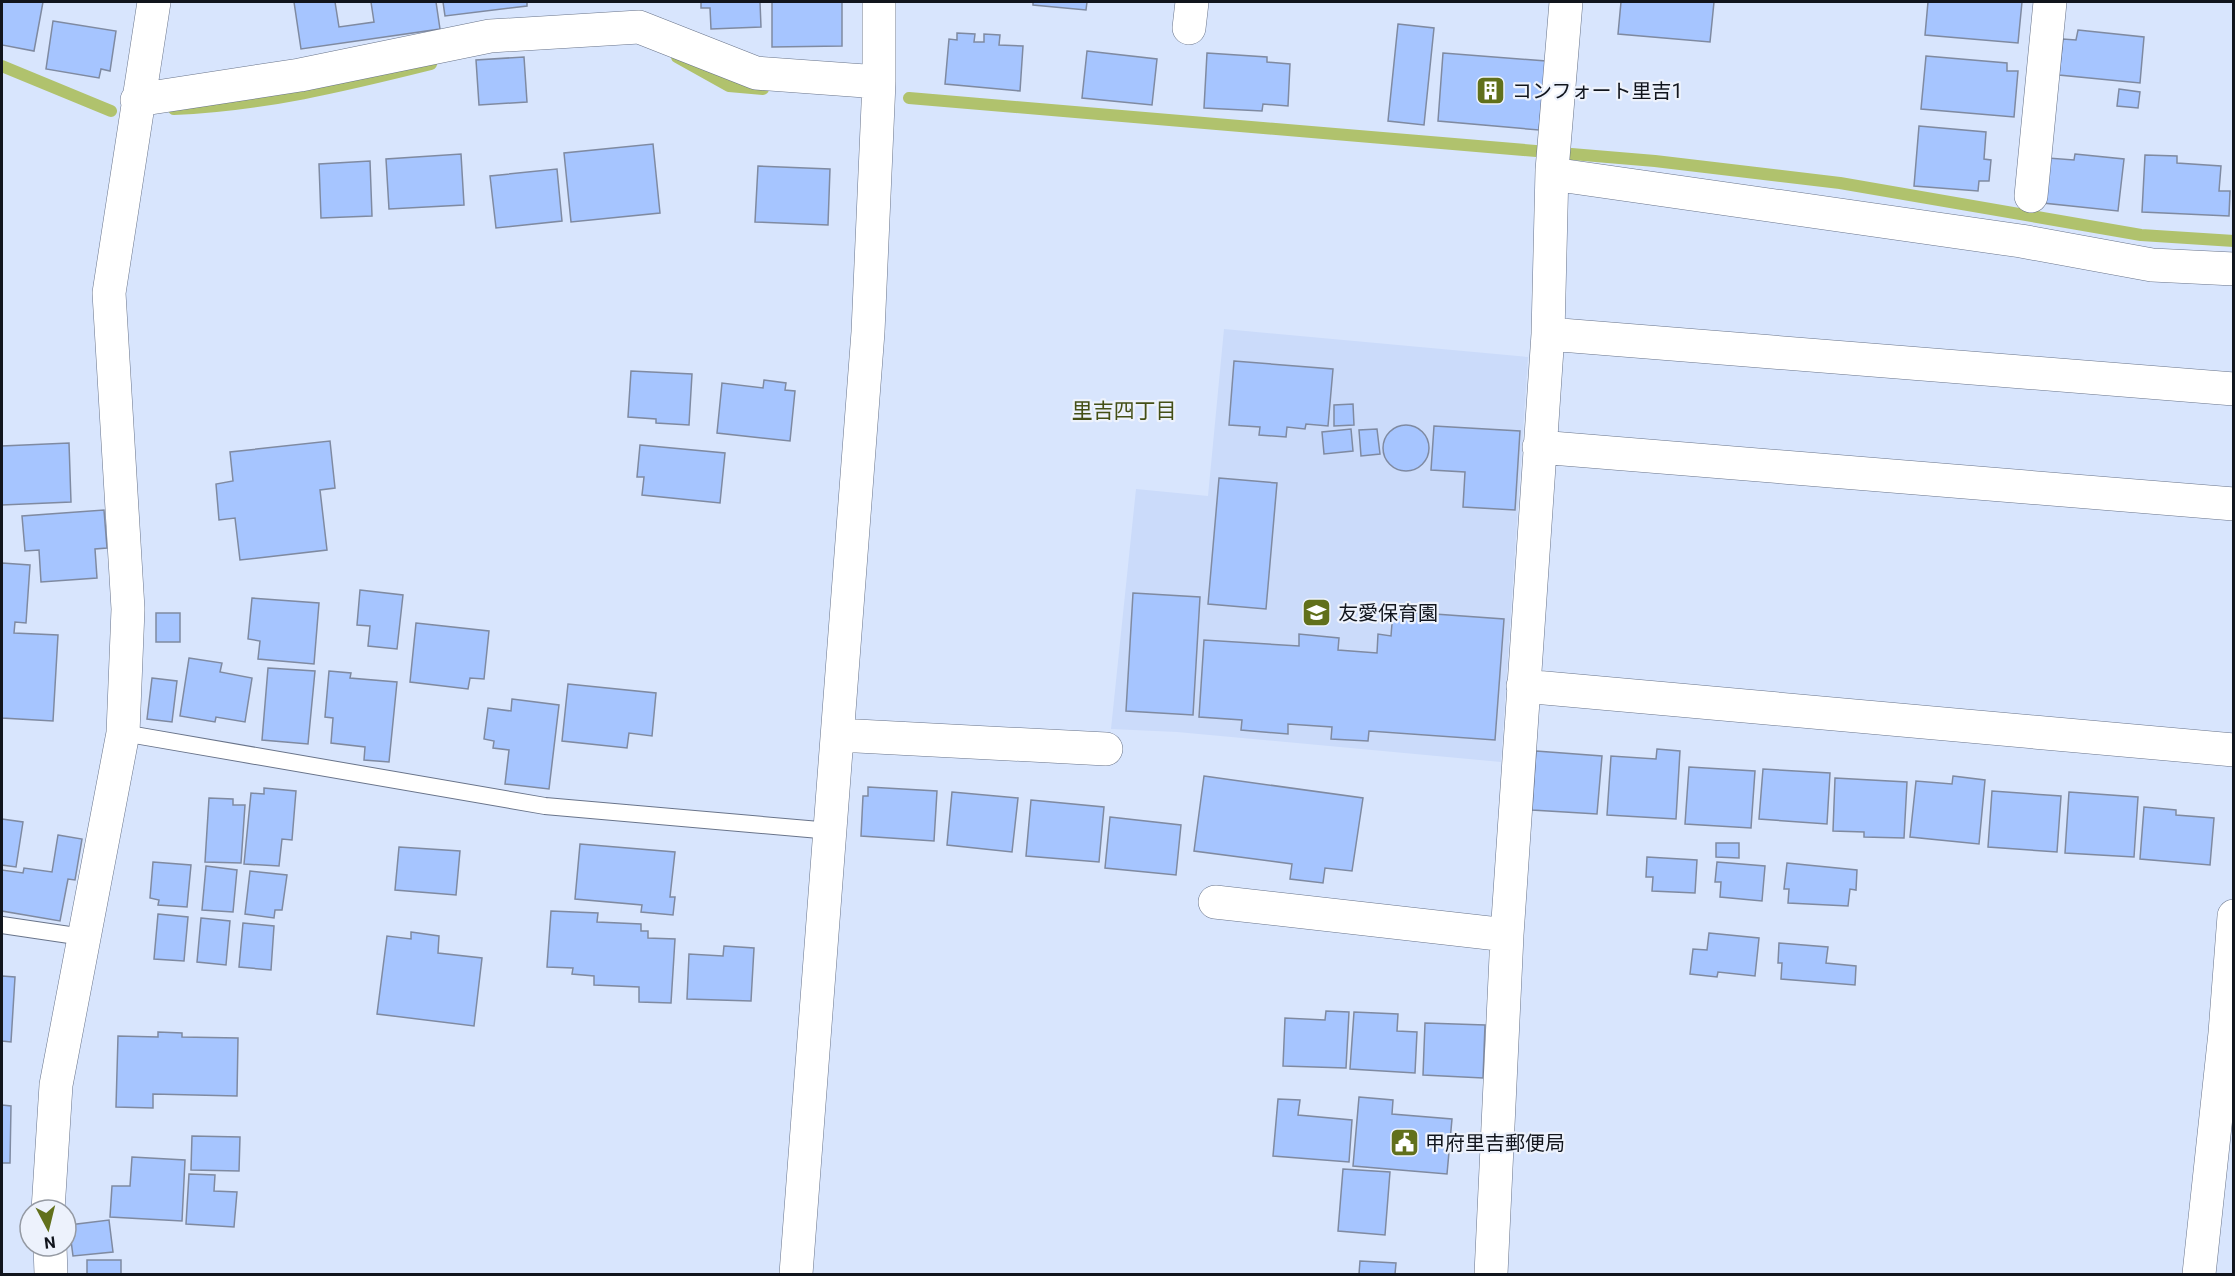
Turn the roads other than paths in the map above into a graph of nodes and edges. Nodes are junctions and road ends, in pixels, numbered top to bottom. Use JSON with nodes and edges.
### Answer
{"nodes":[{"id":1,"x":154,"y":2,"type":"edge"},
{"id":2,"x":879,"y":2,"type":"edge"},
{"id":3,"x":1566,"y":2,"type":"edge"},
{"id":4,"x":2050,"y":2,"type":"edge"},
{"id":5,"x":879,"y":82,"type":"junction"},
{"id":6,"x":137,"y":100,"type":"junction"},
{"id":7,"x":1552,"y":172,"type":"junction"},
{"id":8,"x":2031,"y":196,"type":"dead end"},
{"id":9,"x":2234,"y":268,"type":"edge"},
{"id":10,"x":1548,"y":334,"type":"junction"},
{"id":11,"x":2234,"y":389,"type":"edge"},
{"id":12,"x":1539,"y":447,"type":"junction"},
{"id":13,"x":2234,"y":504,"type":"edge"},
{"id":14,"x":1523,"y":686,"type":"junction"},
{"id":15,"x":123,"y":733,"type":"junction"},
{"id":16,"x":838,"y":735,"type":"junction"},
{"id":17,"x":1106,"y":749,"type":"dead end"},
{"id":18,"x":2234,"y":750,"type":"edge"},
{"id":19,"x":831,"y":831,"type":"junction"},
{"id":20,"x":1215,"y":902,"type":"dead end"},
{"id":21,"x":2234,"y":916,"type":"edge"},
{"id":22,"x":2,"y":925,"type":"edge"},
{"id":23,"x":1507,"y":935,"type":"junction"},
{"id":24,"x":83,"y":937,"type":"junction"},
{"id":25,"x":2229,"y":1034,"type":"edge"},
{"id":26,"x":49,"y":1198,"type":"edge"},
{"id":27,"x":50,"y":1258,"type":"edge"},
{"id":28,"x":51,"y":1275,"type":"edge"},
{"id":29,"x":796,"y":1275,"type":"edge"},
{"id":30,"x":1491,"y":1275,"type":"edge"},
{"id":31,"x":2199,"y":1275,"type":"edge"}],
"edges":[{"from":1,"to":6,"type":"street"},
{"from":2,"to":5,"type":"street"},
{"from":3,"to":7,"type":"street"},
{"from":4,"to":8,"type":"street"},
{"from":5,"to":6,"type":"street"},
{"from":5,"to":16,"type":"street"},
{"from":6,"to":15,"type":"street"},
{"from":7,"to":9,"type":"street"},
{"from":7,"to":10,"type":"street"},
{"from":10,"to":11,"type":"street"},
{"from":10,"to":12,"type":"street"},
{"from":12,"to":13,"type":"street"},
{"from":12,"to":14,"type":"street"},
{"from":14,"to":18,"type":"street"},
{"from":14,"to":23,"type":"street"},
{"from":15,"to":19,"type":"lane"},
{"from":15,"to":24,"type":"street"},
{"from":16,"to":17,"type":"street"},
{"from":16,"to":19,"type":"street"},
{"from":19,"to":29,"type":"street"},
{"from":20,"to":23,"type":"street"},
{"from":21,"to":25,"type":"street"},
{"from":22,"to":24,"type":"lane"},
{"from":23,"to":30,"type":"street"},
{"from":24,"to":26,"type":"street"},
{"from":25,"to":31,"type":"street"},
{"from":27,"to":28,"type":"street"}]}
